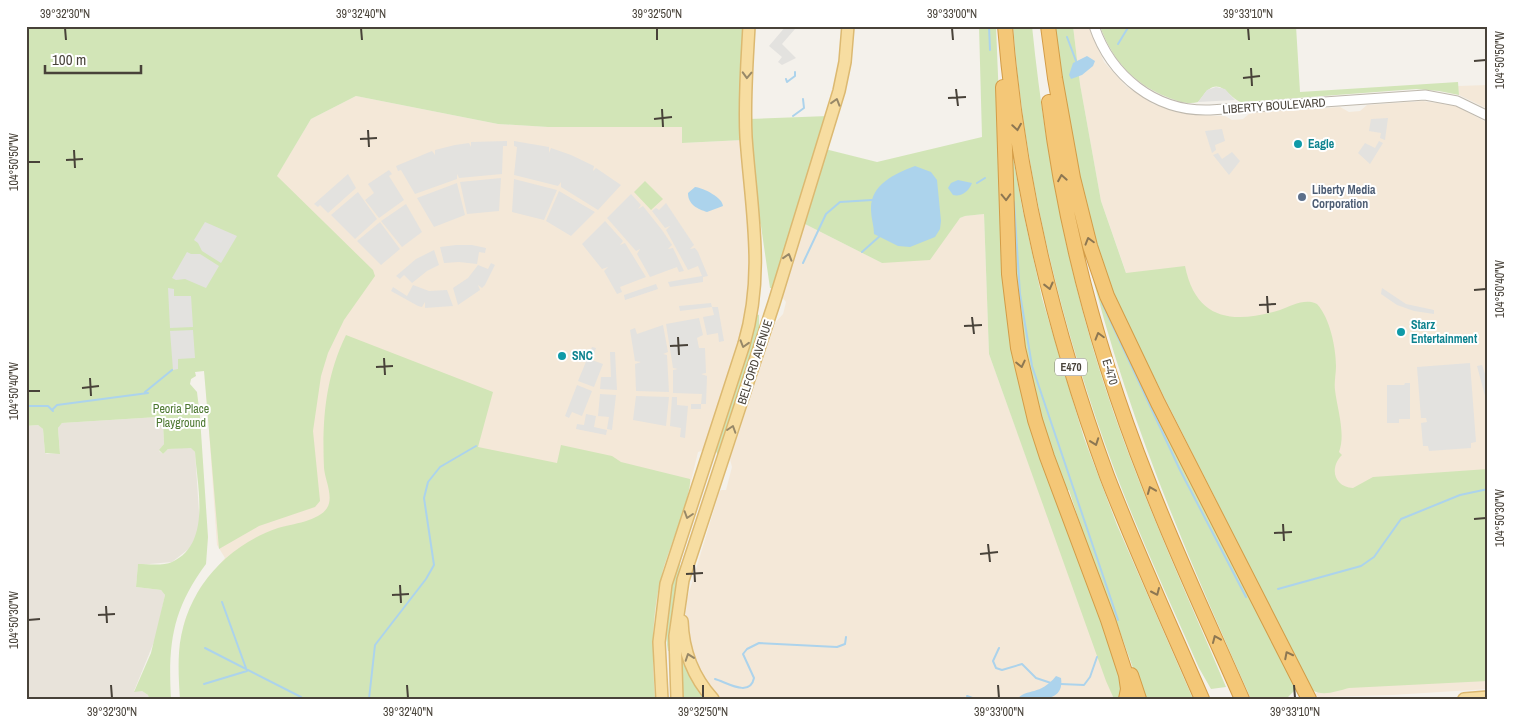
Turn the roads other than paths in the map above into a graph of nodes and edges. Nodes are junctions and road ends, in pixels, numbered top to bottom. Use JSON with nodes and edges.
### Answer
{"nodes":[{"id":1,"x":749,"y":26,"type":"edge"},
{"id":2,"x":848,"y":26,"type":"edge"},
{"id":3,"x":1004,"y":26,"type":"edge"},
{"id":4,"x":1041,"y":26,"type":"edge"},
{"id":5,"x":1048,"y":26,"type":"edge"},
{"id":6,"x":1094,"y":26,"type":"edge"},
{"id":7,"x":1488,"y":116,"type":"edge"},
{"id":8,"x":680,"y":596,"type":"junction"},
{"id":9,"x":1108,"y":620,"type":"junction"},
{"id":10,"x":1488,"y":692,"type":"edge"},
{"id":11,"x":1200,"y":694,"type":"edge"},
{"id":12,"x":1488,"y":697,"type":"edge"},
{"id":13,"x":1471,"y":698,"type":"edge"},
{"id":14,"x":662,"y":699,"type":"edge"},
{"id":15,"x":677,"y":699,"type":"edge"},
{"id":16,"x":713,"y":699,"type":"edge"},
{"id":17,"x":1126,"y":699,"type":"edge"},
{"id":18,"x":1139,"y":699,"type":"edge"},
{"id":19,"x":1242,"y":699,"type":"edge"},
{"id":20,"x":1309,"y":699,"type":"edge"},
{"id":21,"x":1464,"y":699,"type":"edge"}],
"edges":[{"from":1,"to":14,"type":"main road","name":"BELFORD AVENUE","one_way":true},
{"from":8,"to":2,"type":"main road","name":"BELFORD AVENUE","one_way":true},
{"from":3,"to":9,"type":"highway","one_way":true},
{"from":3,"to":11,"type":"highway","number":"E470","one_way":true},
{"from":19,"to":4,"type":"highway","name":"E-470","number":"E470","one_way":true},
{"from":20,"to":5,"type":"highway","one_way":true},
{"from":6,"to":7,"type":"street","name":"LIBERTY BOULEVARD"},
{"from":8,"to":15,"type":"main road","name":"BELFORD AVENUE"},
{"from":16,"to":8,"type":"main road","one_way":true},
{"from":9,"to":17,"type":"highway"},
{"from":9,"to":18,"type":"highway"},
{"from":10,"to":13,"type":"main road"},
{"from":12,"to":13,"type":"main road"},
{"from":13,"to":21,"type":"main road"}]}
